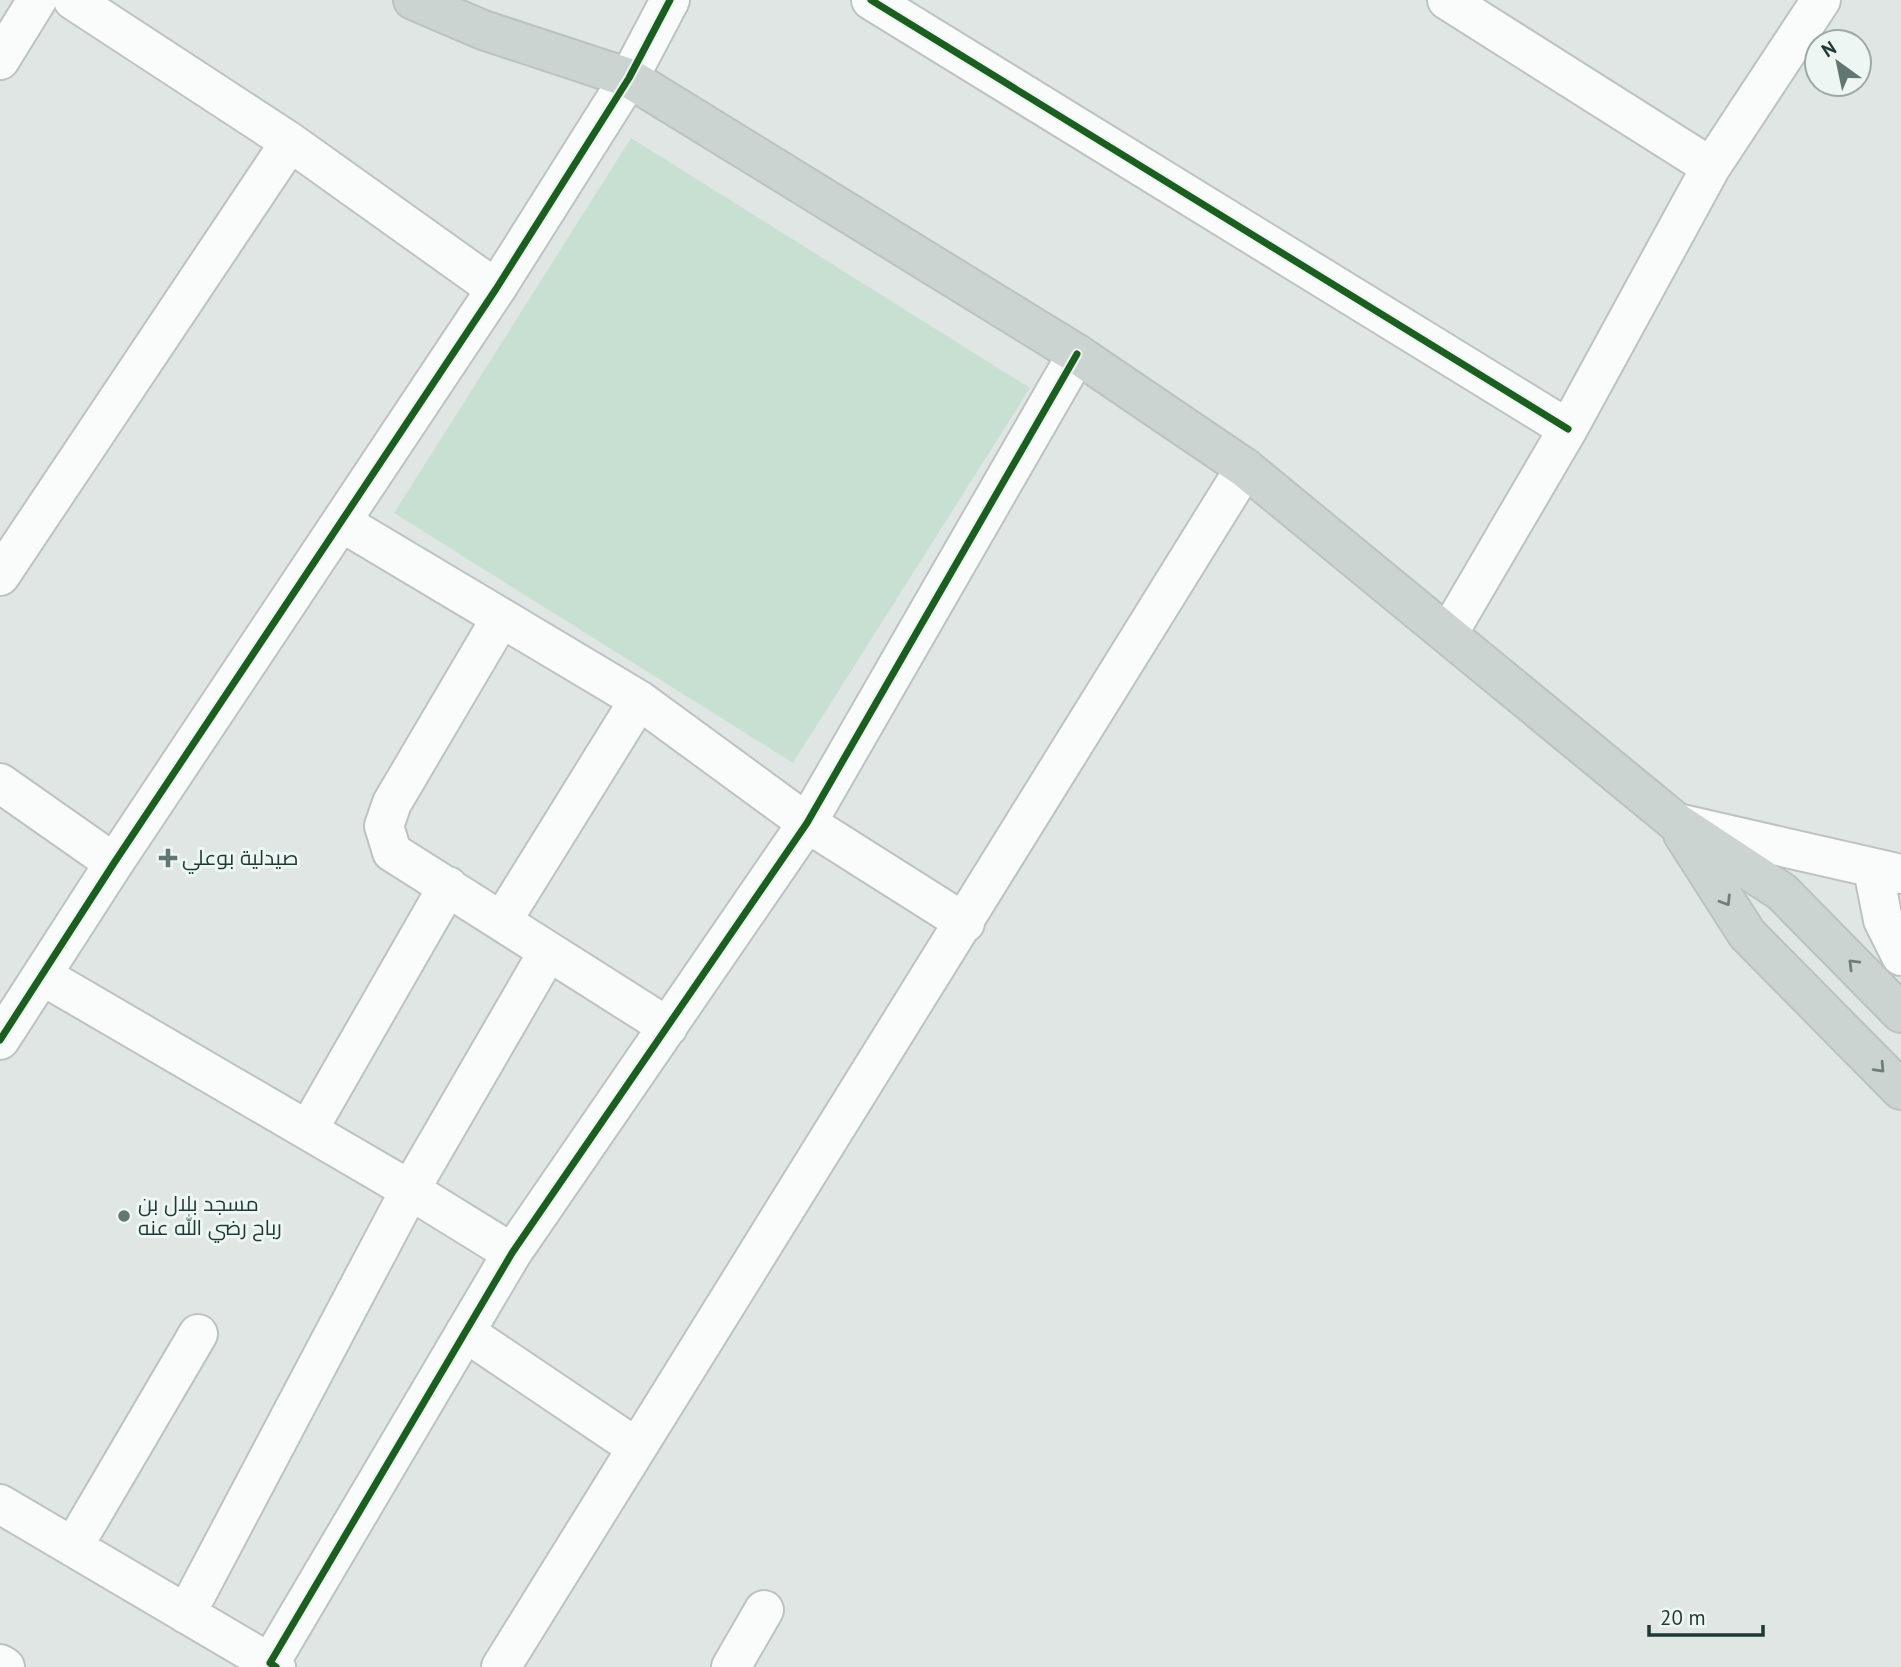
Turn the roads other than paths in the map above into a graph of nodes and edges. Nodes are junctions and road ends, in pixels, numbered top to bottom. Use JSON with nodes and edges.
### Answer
{"nodes":[{"id":1,"x":37,"y":0,"type":"edge"},
{"id":2,"x":74,"y":0,"type":"edge"},
{"id":3,"x":413,"y":0,"type":"edge"},
{"id":4,"x":670,"y":0,"type":"edge"},
{"id":5,"x":1447,"y":0,"type":"edge"},
{"id":6,"x":1821,"y":0,"type":"edge"},
{"id":7,"x":892,"y":5,"type":"edge"},
{"id":8,"x":0,"y":60,"type":"edge"},
{"id":9,"x":629,"y":78,"type":"junction"},
{"id":10,"x":290,"y":142,"type":"junction"},
{"id":11,"x":1711,"y":167,"type":"junction"},
{"id":12,"x":496,"y":289,"type":"junction"},
{"id":13,"x":1077,"y":354,"type":"junction"},
{"id":14,"x":1568,"y":429,"type":"junction"},
{"id":15,"x":1245,"y":468,"type":"junction"},
{"id":16,"x":341,"y":522,"type":"junction"},
{"id":17,"x":0,"y":576,"type":"edge"},
{"id":18,"x":501,"y":618,"type":"junction"},
{"id":19,"x":1448,"y":634,"type":"junction"},
{"id":20,"x":639,"y":700,"type":"junction"},
{"id":21,"x":0,"y":783,"type":"edge"},
{"id":22,"x":807,"y":823,"type":"junction"},
{"id":23,"x":1676,"y":823,"type":"junction"},
{"id":24,"x":114,"y":863,"type":"junction"},
{"id":25,"x":1887,"y":871,"type":"edge"},
{"id":26,"x":447,"y":886,"type":"junction"},
{"id":27,"x":502,"y":921,"type":"junction"},
{"id":28,"x":965,"y":923,"type":"junction"},
{"id":29,"x":548,"y":951,"type":"junction"},
{"id":30,"x":1901,"y":956,"type":"edge"},
{"id":31,"x":43,"y":976,"type":"junction"},
{"id":32,"x":1901,"y":1013,"type":"edge"},
{"id":33,"x":668,"y":1027,"type":"junction"},
{"id":34,"x":0,"y":1040,"type":"edge"},
{"id":35,"x":1901,"y":1090,"type":"edge"},
{"id":36,"x":308,"y":1130,"type":"junction"},
{"id":37,"x":410,"y":1190,"type":"junction"},
{"id":38,"x":512,"y":1253,"type":"junction"},
{"id":39,"x":465,"y":1332,"type":"junction"},
{"id":40,"x":198,"y":1334,"type":"dead end"},
{"id":41,"x":637,"y":1448,"type":"junction"},
{"id":42,"x":0,"y":1504,"type":"edge"},
{"id":43,"x":73,"y":1547,"type":"junction"},
{"id":44,"x":764,"y":1611,"type":"dead end"},
{"id":45,"x":186,"y":1614,"type":"junction"},
{"id":46,"x":0,"y":1664,"type":"edge"},
{"id":47,"x":271,"y":1666,"type":"edge"},
{"id":48,"x":5,"y":1667,"type":"edge"},
{"id":49,"x":501,"y":1667,"type":"edge"},
{"id":50,"x":731,"y":1667,"type":"edge"}],
"edges":[{"from":1,"to":8,"type":"street"},
{"from":2,"to":10,"type":"street"},
{"from":3,"to":9,"type":"main road"},
{"from":4,"to":9,"type":"street"},
{"from":5,"to":11,"type":"street"},
{"from":6,"to":11,"type":"street"},
{"from":7,"to":14,"type":"street"},
{"from":9,"to":12,"type":"street"},
{"from":9,"to":13,"type":"main road"},
{"from":10,"to":12,"type":"street"},
{"from":10,"to":17,"type":"street"},
{"from":11,"to":14,"type":"street"},
{"from":12,"to":16,"type":"street"},
{"from":13,"to":15,"type":"main road"},
{"from":13,"to":22,"type":"street"},
{"from":14,"to":19,"type":"street"},
{"from":15,"to":19,"type":"main road"},
{"from":15,"to":28,"type":"street"},
{"from":16,"to":18,"type":"street"},
{"from":16,"to":24,"type":"street"},
{"from":18,"to":20,"type":"street"},
{"from":18,"to":26,"type":"street"},
{"from":19,"to":23,"type":"main road"},
{"from":20,"to":22,"type":"street"},
{"from":20,"to":27,"type":"street"},
{"from":21,"to":24,"type":"street"},
{"from":22,"to":28,"type":"street"},
{"from":22,"to":33,"type":"street"},
{"from":23,"to":25,"type":"street"},
{"from":32,"to":23,"type":"main road","one_way":true},
{"from":23,"to":35,"type":"main road","one_way":true},
{"from":24,"to":31,"type":"street"},
{"from":25,"to":30,"type":"street"},
{"from":26,"to":27,"type":"street"},
{"from":26,"to":36,"type":"street"},
{"from":27,"to":29,"type":"street"},
{"from":28,"to":41,"type":"street"},
{"from":29,"to":33,"type":"street"},
{"from":29,"to":37,"type":"street"},
{"from":31,"to":34,"type":"street"},
{"from":31,"to":36,"type":"street"},
{"from":33,"to":38,"type":"street"},
{"from":36,"to":37,"type":"street"},
{"from":37,"to":38,"type":"street"},
{"from":37,"to":45,"type":"street"},
{"from":38,"to":39,"type":"street"},
{"from":39,"to":41,"type":"street"},
{"from":39,"to":47,"type":"street"},
{"from":40,"to":43,"type":"street"},
{"from":41,"to":49,"type":"street"},
{"from":42,"to":43,"type":"street"},
{"from":43,"to":45,"type":"street"},
{"from":44,"to":50,"type":"street"},
{"from":45,"to":47,"type":"street"},
{"from":46,"to":48,"type":"street"}]}
